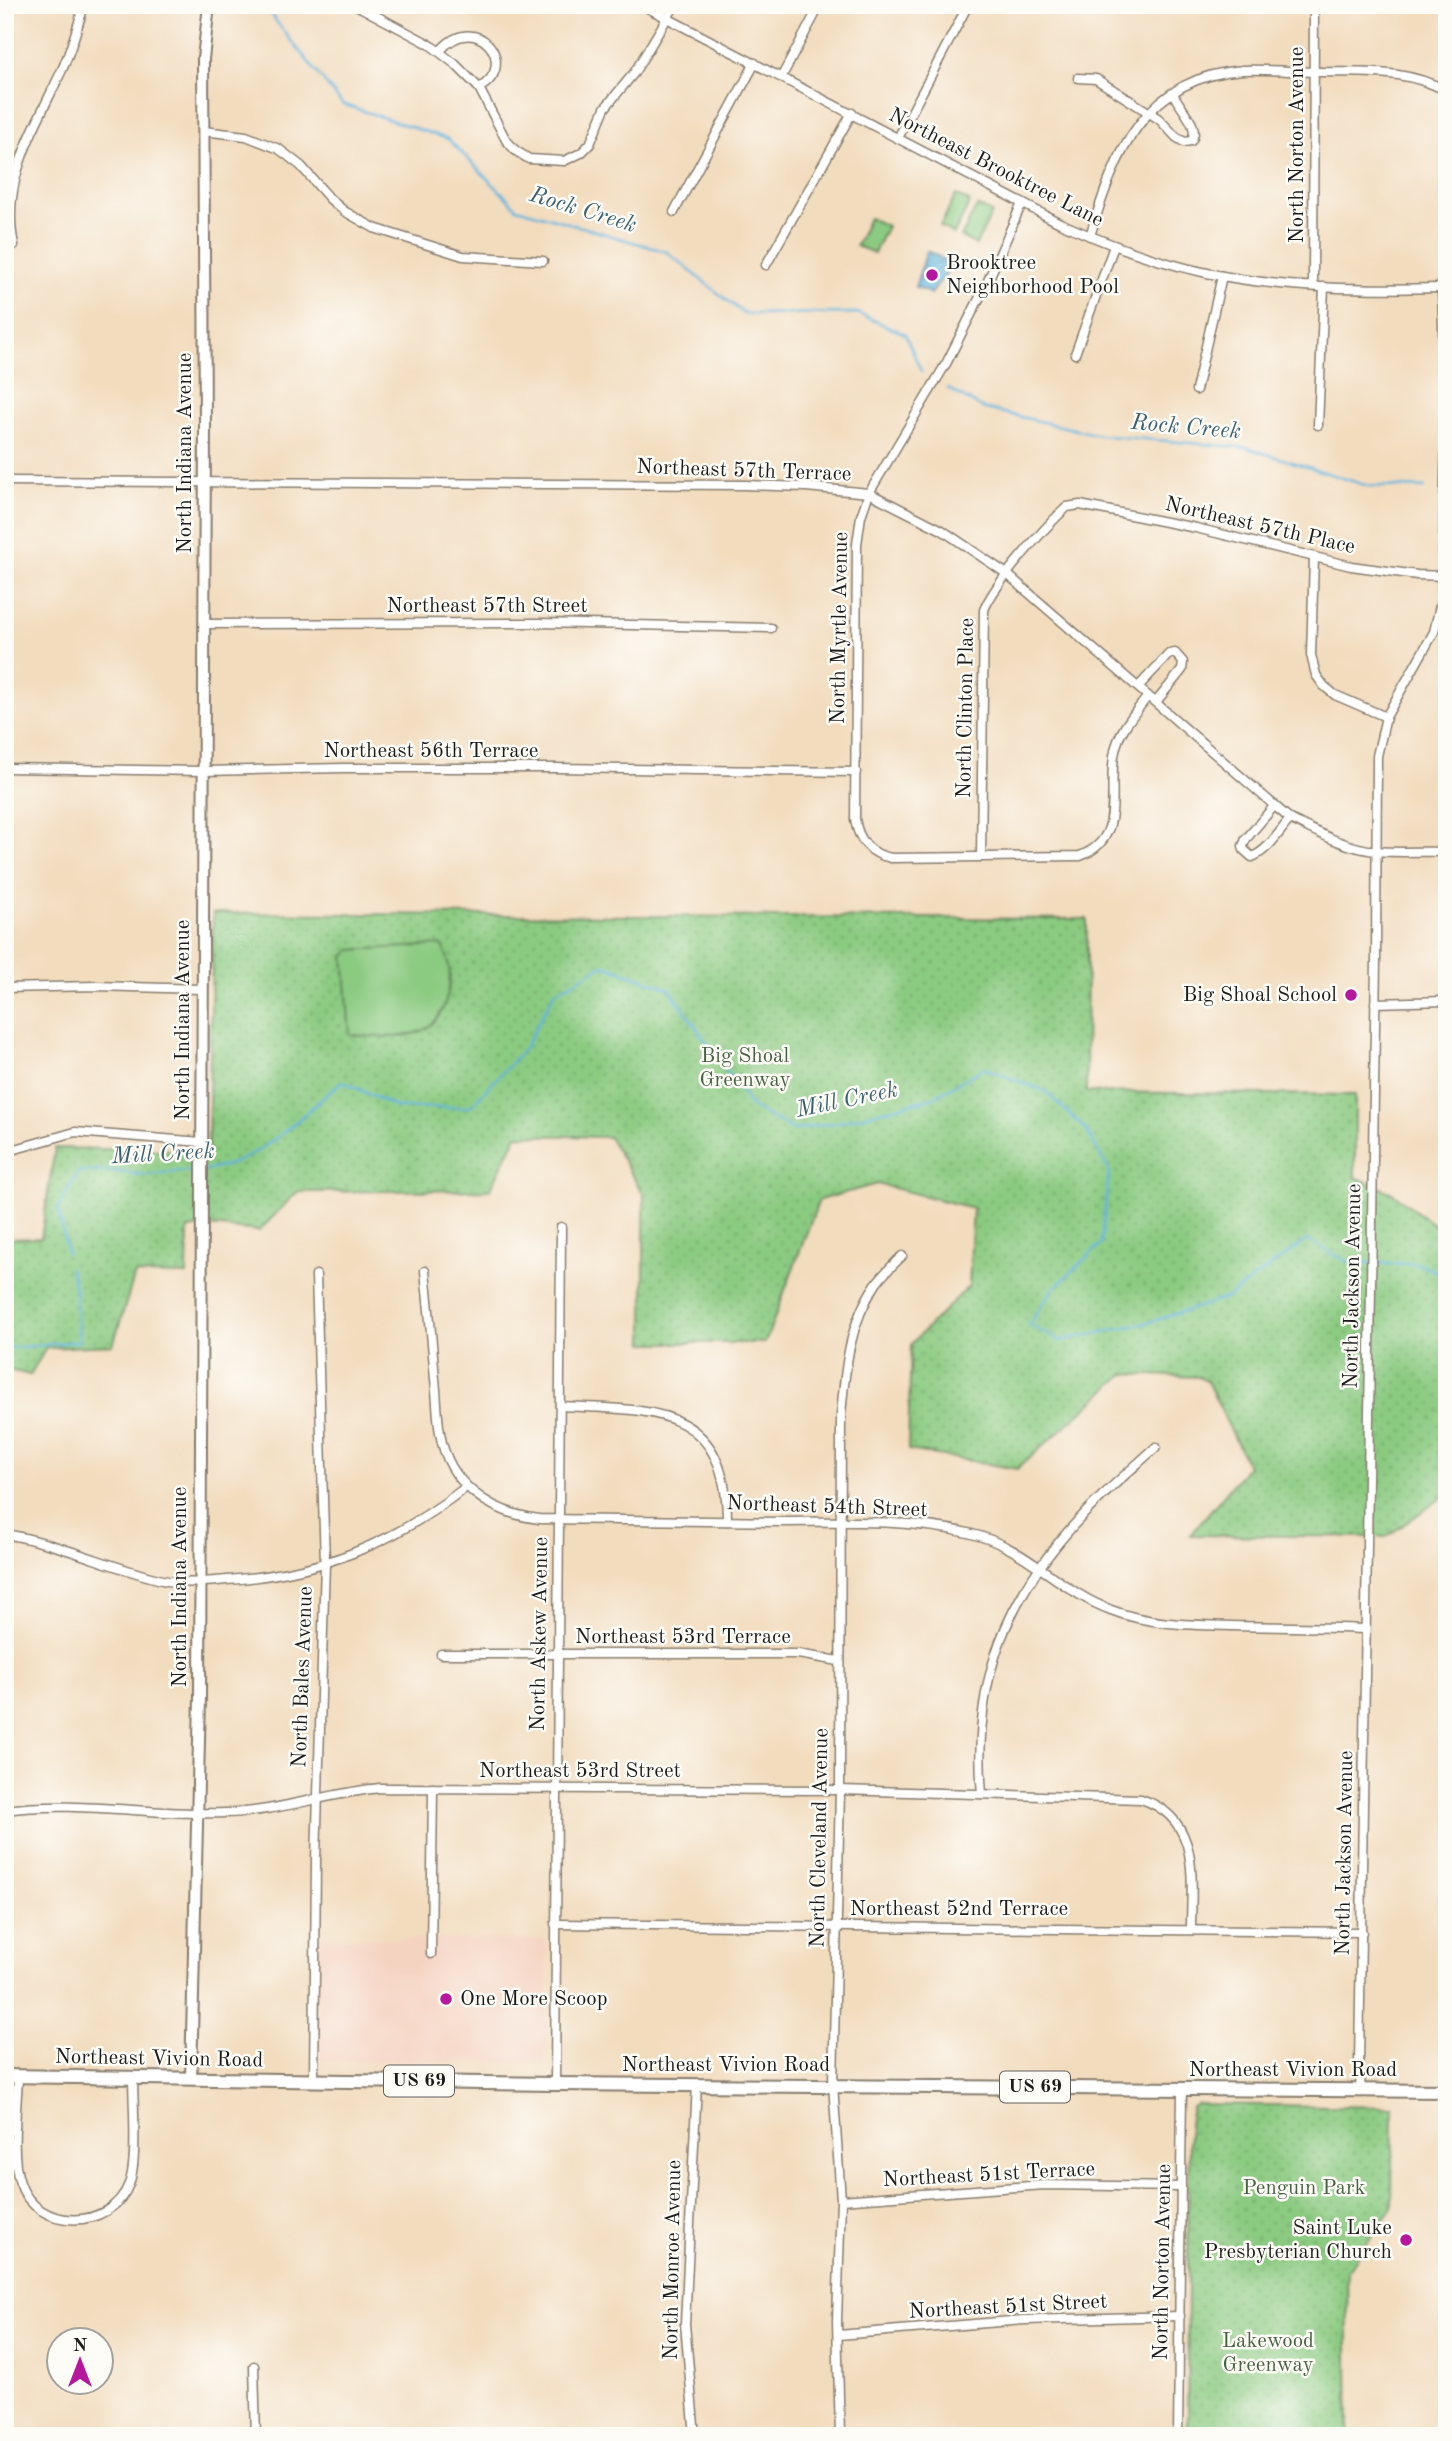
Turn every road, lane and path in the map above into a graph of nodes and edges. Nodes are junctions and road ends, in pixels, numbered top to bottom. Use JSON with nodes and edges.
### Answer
{"nodes":[{"id":1,"x":85,"y":5,"type":"edge"},
{"id":2,"x":208,"y":5,"type":"edge"},
{"id":3,"x":356,"y":5,"type":"edge"},
{"id":4,"x":642,"y":5,"type":"edge"},
{"id":5,"x":675,"y":5,"type":"edge"},
{"id":6,"x":820,"y":5,"type":"edge"},
{"id":7,"x":968,"y":5,"type":"edge"},
{"id":8,"x":1314,"y":5,"type":"edge"},
{"id":9,"x":668,"y":19,"type":"junction"},
{"id":10,"x":440,"y":51,"type":"junction"},
{"id":11,"x":755,"y":63,"type":"junction"},
{"id":12,"x":1316,"y":72,"type":"junction"},
{"id":13,"x":782,"y":76,"type":"junction"},
{"id":14,"x":1078,"y":78,"type":"dead end"},
{"id":15,"x":479,"y":88,"type":"junction"},
{"id":16,"x":1447,"y":91,"type":"edge"},
{"id":17,"x":1173,"y":93,"type":"junction"},
{"id":18,"x":1147,"y":113,"type":"junction"},
{"id":19,"x":852,"y":114,"type":"junction"},
{"id":20,"x":203,"y":131,"type":"junction"},
{"id":21,"x":898,"y":138,"type":"junction"},
{"id":22,"x":1022,"y":203,"type":"junction"},
{"id":23,"x":674,"y":212,"type":"dead end"},
{"id":24,"x":1090,"y":236,"type":"junction"},
{"id":25,"x":1447,"y":240,"type":"edge"},
{"id":26,"x":14,"y":245,"type":"dead end"},
{"id":27,"x":1114,"y":246,"type":"junction"},
{"id":28,"x":543,"y":261,"type":"dead end"},
{"id":29,"x":766,"y":265,"type":"dead end"},
{"id":30,"x":1222,"y":276,"type":"junction"},
{"id":31,"x":1313,"y":286,"type":"junction"},
{"id":32,"x":1324,"y":286,"type":"junction"},
{"id":33,"x":1442,"y":288,"type":"junction"},
{"id":34,"x":1075,"y":355,"type":"dead end"},
{"id":35,"x":1196,"y":390,"type":"dead end"},
{"id":36,"x":1318,"y":425,"type":"dead end"},
{"id":37,"x":5,"y":481,"type":"edge"},
{"id":38,"x":204,"y":482,"type":"junction"},
{"id":39,"x":869,"y":493,"type":"junction"},
{"id":40,"x":1069,"y":506,"type":"joint"},
{"id":41,"x":1314,"y":558,"type":"junction"},
{"id":42,"x":1007,"y":574,"type":"junction"},
{"id":43,"x":1445,"y":576,"type":"edge"},
{"id":44,"x":204,"y":624,"type":"junction"},
{"id":45,"x":771,"y":628,"type":"dead end"},
{"id":46,"x":1138,"y":687,"type":"junction"},
{"id":47,"x":1148,"y":696,"type":"junction"},
{"id":48,"x":1156,"y":702,"type":"junction"},
{"id":49,"x":1386,"y":717,"type":"junction"},
{"id":50,"x":5,"y":768,"type":"edge"},
{"id":51,"x":203,"y":771,"type":"junction"},
{"id":52,"x":856,"y":772,"type":"junction"},
{"id":53,"x":1275,"y":805,"type":"junction"},
{"id":54,"x":1290,"y":819,"type":"junction"},
{"id":55,"x":1377,"y":851,"type":"junction"},
{"id":56,"x":1447,"y":852,"type":"edge"},
{"id":57,"x":981,"y":858,"type":"junction"},
{"id":58,"x":5,"y":988,"type":"edge"},
{"id":59,"x":201,"y":989,"type":"junction"},
{"id":60,"x":1447,"y":1001,"type":"edge"},
{"id":61,"x":1375,"y":1003,"type":"junction"},
{"id":62,"x":202,"y":1142,"type":"junction"},
{"id":63,"x":5,"y":1152,"type":"edge"},
{"id":64,"x":561,"y":1227,"type":"dead end"},
{"id":65,"x":902,"y":1256,"type":"dead end"},
{"id":66,"x":425,"y":1271,"type":"dead end"},
{"id":67,"x":316,"y":1275,"type":"dead end"},
{"id":68,"x":560,"y":1406,"type":"junction"},
{"id":69,"x":1156,"y":1447,"type":"dead end"},
{"id":70,"x":466,"y":1487,"type":"junction"},
{"id":71,"x":559,"y":1519,"type":"junction"},
{"id":72,"x":727,"y":1521,"type":"junction"},
{"id":73,"x":840,"y":1522,"type":"junction"},
{"id":74,"x":5,"y":1534,"type":"edge"},
{"id":75,"x":325,"y":1563,"type":"junction"},
{"id":76,"x":1040,"y":1566,"type":"junction"},
{"id":77,"x":199,"y":1582,"type":"junction"},
{"id":78,"x":1364,"y":1629,"type":"junction"},
{"id":79,"x":441,"y":1654,"type":"dead end"},
{"id":80,"x":557,"y":1655,"type":"junction"},
{"id":81,"x":839,"y":1661,"type":"junction"},
{"id":82,"x":433,"y":1788,"type":"junction"},
{"id":83,"x":556,"y":1789,"type":"junction"},
{"id":84,"x":839,"y":1790,"type":"junction"},
{"id":85,"x":982,"y":1794,"type":"junction"},
{"id":86,"x":317,"y":1799,"type":"junction"},
{"id":87,"x":5,"y":1810,"type":"edge"},
{"id":88,"x":196,"y":1812,"type":"junction"},
{"id":89,"x":555,"y":1924,"type":"junction"},
{"id":90,"x":838,"y":1926,"type":"junction"},
{"id":91,"x":1192,"y":1930,"type":"junction"},
{"id":92,"x":1362,"y":1932,"type":"junction"},
{"id":93,"x":431,"y":1954,"type":"dead end"},
{"id":94,"x":12,"y":2076,"type":"edge"},
{"id":95,"x":133,"y":2077,"type":"junction"},
{"id":96,"x":191,"y":2078,"type":"junction"},
{"id":97,"x":314,"y":2080,"type":"junction"},
{"id":98,"x":555,"y":2084,"type":"junction"},
{"id":99,"x":697,"y":2084,"type":"junction"},
{"id":100,"x":832,"y":2084,"type":"junction"},
{"id":101,"x":1182,"y":2089,"type":"junction"},
{"id":102,"x":1361,"y":2090,"type":"junction"},
{"id":103,"x":1447,"y":2091,"type":"edge"},
{"id":104,"x":1181,"y":2187,"type":"junction"},
{"id":105,"x":841,"y":2200,"type":"junction"},
{"id":106,"x":1180,"y":2316,"type":"junction"},
{"id":107,"x":838,"y":2335,"type":"junction"},
{"id":108,"x":254,"y":2366,"type":"dead end"},
{"id":109,"x":256,"y":2436,"type":"edge"},
{"id":110,"x":695,"y":2436,"type":"edge"},
{"id":111,"x":840,"y":2436,"type":"edge"},
{"id":112,"x":1178,"y":2436,"type":"edge"}],
"edges":[{"from":1,"to":26,"type":"street"},
{"from":2,"to":20,"type":"street","name":"North Indiana Avenue"},
{"from":3,"to":10,"type":"street"},
{"from":4,"to":9,"type":"street","name":"Northeast Brooktree Lane"},
{"from":5,"to":9,"type":"street"},
{"from":6,"to":13,"type":"street"},
{"from":7,"to":21,"type":"street"},
{"from":8,"to":12,"type":"street","name":"North Norton Avenue"},
{"from":9,"to":11,"type":"street","name":"Northeast Brooktree Lane"},
{"from":9,"to":15,"type":"street"},
{"from":10,"to":15,"type":"street"},
{"from":10,"to":15,"type":"street"},
{"from":11,"to":13,"type":"street","name":"Northeast Brooktree Lane"},
{"from":11,"to":23,"type":"street"},
{"from":12,"to":16,"type":"street"},
{"from":12,"to":17,"type":"street"},
{"from":12,"to":31,"type":"street","name":"North Norton Avenue"},
{"from":13,"to":19,"type":"street","name":"Northeast Brooktree Lane"},
{"from":14,"to":18,"type":"street"},
{"from":17,"to":18,"type":"street"},
{"from":17,"to":18,"type":"street"},
{"from":18,"to":24,"type":"street"},
{"from":19,"to":21,"type":"street","name":"Northeast Brooktree Lane"},
{"from":19,"to":29,"type":"street"},
{"from":20,"to":28,"type":"street"},
{"from":20,"to":38,"type":"street","name":"North Indiana Avenue"},
{"from":21,"to":22,"type":"street","name":"Northeast Brooktree Lane"},
{"from":22,"to":24,"type":"street","name":"Northeast Brooktree Lane"},
{"from":22,"to":39,"type":"street","name":"North Myrtle Avenue"},
{"from":24,"to":27,"type":"street","name":"Northeast Brooktree Lane"},
{"from":25,"to":33,"type":"street","name":"North Jackson Avenue"},
{"from":27,"to":30,"type":"street","name":"Northeast Brooktree Lane"},
{"from":27,"to":34,"type":"street"},
{"from":30,"to":31,"type":"street","name":"Northeast Brooktree Lane"},
{"from":30,"to":35,"type":"street"},
{"from":31,"to":32,"type":"street","name":"Northeast Brooktree Lane"},
{"from":32,"to":33,"type":"street","name":"Northeast Brooktree Lane"},
{"from":32,"to":36,"type":"street"},
{"from":33,"to":43,"type":"street","name":"North Jackson Avenue"},
{"from":37,"to":38,"type":"street","name":"Northeast 57th Terrace"},
{"from":38,"to":39,"type":"street","name":"Northeast 57th Terrace"},
{"from":38,"to":44,"type":"street","name":"North Indiana Avenue"},
{"from":39,"to":42,"type":"street","name":"Northeast 57th Terrace"},
{"from":39,"to":52,"type":"street","name":"North Myrtle Avenue"},
{"from":40,"to":41,"type":"street","name":"Northeast 57th Place"},
{"from":40,"to":42,"type":"street","name":"North Clinton Place"},
{"from":41,"to":43,"type":"street","name":"Northeast 57th Place"},
{"from":41,"to":49,"type":"street"},
{"from":42,"to":46,"type":"street","name":"Northeast 57th Terrace"},
{"from":42,"to":57,"type":"street","name":"North Clinton Place"},
{"from":43,"to":49,"type":"street","name":"North Jackson Avenue"},
{"from":44,"to":45,"type":"street","name":"Northeast 57th Street"},
{"from":44,"to":51,"type":"street","name":"North Indiana Avenue"},
{"from":46,"to":47,"type":"street","name":"Northeast 57th Terrace"},
{"from":46,"to":48,"type":"street"},
{"from":47,"to":48,"type":"street","name":"Northeast 57th Terrace"},
{"from":47,"to":57,"type":"street"},
{"from":48,"to":53,"type":"street","name":"Northeast 57th Terrace"},
{"from":49,"to":55,"type":"street","name":"North Jackson Avenue"},
{"from":50,"to":51,"type":"street","name":"Northeast 56th Terrace"},
{"from":51,"to":52,"type":"street","name":"Northeast 56th Terrace"},
{"from":51,"to":59,"type":"street","name":"North Indiana Avenue"},
{"from":52,"to":57,"type":"street","name":"North Myrtle Avenue"},
{"from":53,"to":54,"type":"street","name":"Northeast 57th Terrace"},
{"from":53,"to":54,"type":"street"},
{"from":54,"to":55,"type":"street","name":"Northeast 57th Terrace"},
{"from":55,"to":56,"type":"street","name":"Northeast 57th Terrace"},
{"from":55,"to":61,"type":"street","name":"North Jackson Avenue"},
{"from":58,"to":59,"type":"street"},
{"from":59,"to":62,"type":"street","name":"North Indiana Avenue"},
{"from":60,"to":61,"type":"street"},
{"from":61,"to":78,"type":"street","name":"North Jackson Avenue"},
{"from":62,"to":63,"type":"street"},
{"from":62,"to":77,"type":"street","name":"North Indiana Avenue"},
{"from":64,"to":68,"type":"street","name":"North Askew Avenue"},
{"from":65,"to":73,"type":"street","name":"North Cleveland Avenue"},
{"from":66,"to":70,"type":"street"},
{"from":67,"to":75,"type":"street","name":"North Bales Avenue"},
{"from":68,"to":71,"type":"street","name":"North Askew Avenue"},
{"from":68,"to":72,"type":"street"},
{"from":69,"to":76,"type":"street"},
{"from":70,"to":71,"type":"street","name":"Northeast 54th Street"},
{"from":70,"to":75,"type":"street"},
{"from":71,"to":72,"type":"street","name":"Northeast 54th Street"},
{"from":71,"to":80,"type":"street","name":"North Askew Avenue"},
{"from":72,"to":73,"type":"street","name":"Northeast 54th Street"},
{"from":73,"to":76,"type":"street","name":"Northeast 54th Street"},
{"from":73,"to":81,"type":"street","name":"North Cleveland Avenue"},
{"from":74,"to":77,"type":"street"},
{"from":75,"to":77,"type":"street"},
{"from":75,"to":86,"type":"street","name":"North Bales Avenue"},
{"from":76,"to":78,"type":"street","name":"Northeast 54th Street"},
{"from":76,"to":85,"type":"street"},
{"from":77,"to":88,"type":"street","name":"North Indiana Avenue"},
{"from":78,"to":92,"type":"street","name":"North Jackson Avenue"},
{"from":79,"to":80,"type":"street","name":"Northeast 53rd Terrace"},
{"from":80,"to":81,"type":"street","name":"Northeast 53rd Terrace"},
{"from":80,"to":83,"type":"street","name":"North Askew Avenue"},
{"from":81,"to":84,"type":"street","name":"North Cleveland Avenue"},
{"from":82,"to":83,"type":"street","name":"Northeast 53rd Street"},
{"from":82,"to":86,"type":"street","name":"Northeast 53rd Street"},
{"from":82,"to":93,"type":"street"},
{"from":83,"to":84,"type":"street","name":"Northeast 53rd Street"},
{"from":83,"to":89,"type":"street","name":"North Askew Avenue"},
{"from":84,"to":85,"type":"street","name":"Northeast 53rd Street"},
{"from":84,"to":90,"type":"street","name":"North Cleveland Avenue"},
{"from":85,"to":91,"type":"street","name":"Northeast 53rd Street"},
{"from":86,"to":88,"type":"street","name":"Northeast 53rd Street"},
{"from":86,"to":97,"type":"street","name":"North Bales Avenue"},
{"from":87,"to":88,"type":"street","name":"Northeast 53rd Street"},
{"from":88,"to":96,"type":"street","name":"North Indiana Avenue"},
{"from":89,"to":90,"type":"street","name":"Northeast 52nd Terrace"},
{"from":89,"to":98,"type":"street","name":"North Askew Avenue"},
{"from":90,"to":91,"type":"street","name":"Northeast 52nd Terrace"},
{"from":90,"to":100,"type":"street","name":"North Cleveland Avenue"},
{"from":91,"to":92,"type":"street","name":"Northeast 52nd Terrace"},
{"from":92,"to":102,"type":"street","name":"North Jackson Avenue"},
{"from":94,"to":95,"type":"main road","name":"Northeast Vivion Road","number":"US 69"},
{"from":94,"to":95,"type":"street"},
{"from":95,"to":96,"type":"main road","name":"Northeast Vivion Road","number":"US 69"},
{"from":96,"to":97,"type":"main road","name":"Northeast Vivion Road","number":"US 69"},
{"from":97,"to":98,"type":"main road","name":"Northeast Vivion Road","number":"US 69"},
{"from":98,"to":99,"type":"main road","name":"Northeast Vivion Road","number":"US 69"},
{"from":99,"to":100,"type":"main road","name":"Northeast Vivion Road","number":"US 69"},
{"from":99,"to":110,"type":"street","name":"North Monroe Avenue"},
{"from":100,"to":101,"type":"main road","name":"Northeast Vivion Road","number":"US 69"},
{"from":100,"to":105,"type":"street","name":"North Cleveland Avenue"},
{"from":101,"to":102,"type":"main road","name":"Northeast Vivion Road","number":"US 69"},
{"from":101,"to":104,"type":"street","name":"North Norton Avenue"},
{"from":102,"to":103,"type":"main road","name":"Northeast Vivion Road","number":"US 69"},
{"from":104,"to":105,"type":"street","name":"Northeast 51st Terrace"},
{"from":104,"to":106,"type":"street","name":"North Norton Avenue"},
{"from":105,"to":107,"type":"street","name":"North Cleveland Avenue"},
{"from":106,"to":107,"type":"street","name":"Northeast 51st Street"},
{"from":106,"to":112,"type":"street","name":"North Norton Avenue"},
{"from":107,"to":111,"type":"street","name":"North Cleveland Avenue"},
{"from":108,"to":109,"type":"street"}]}
